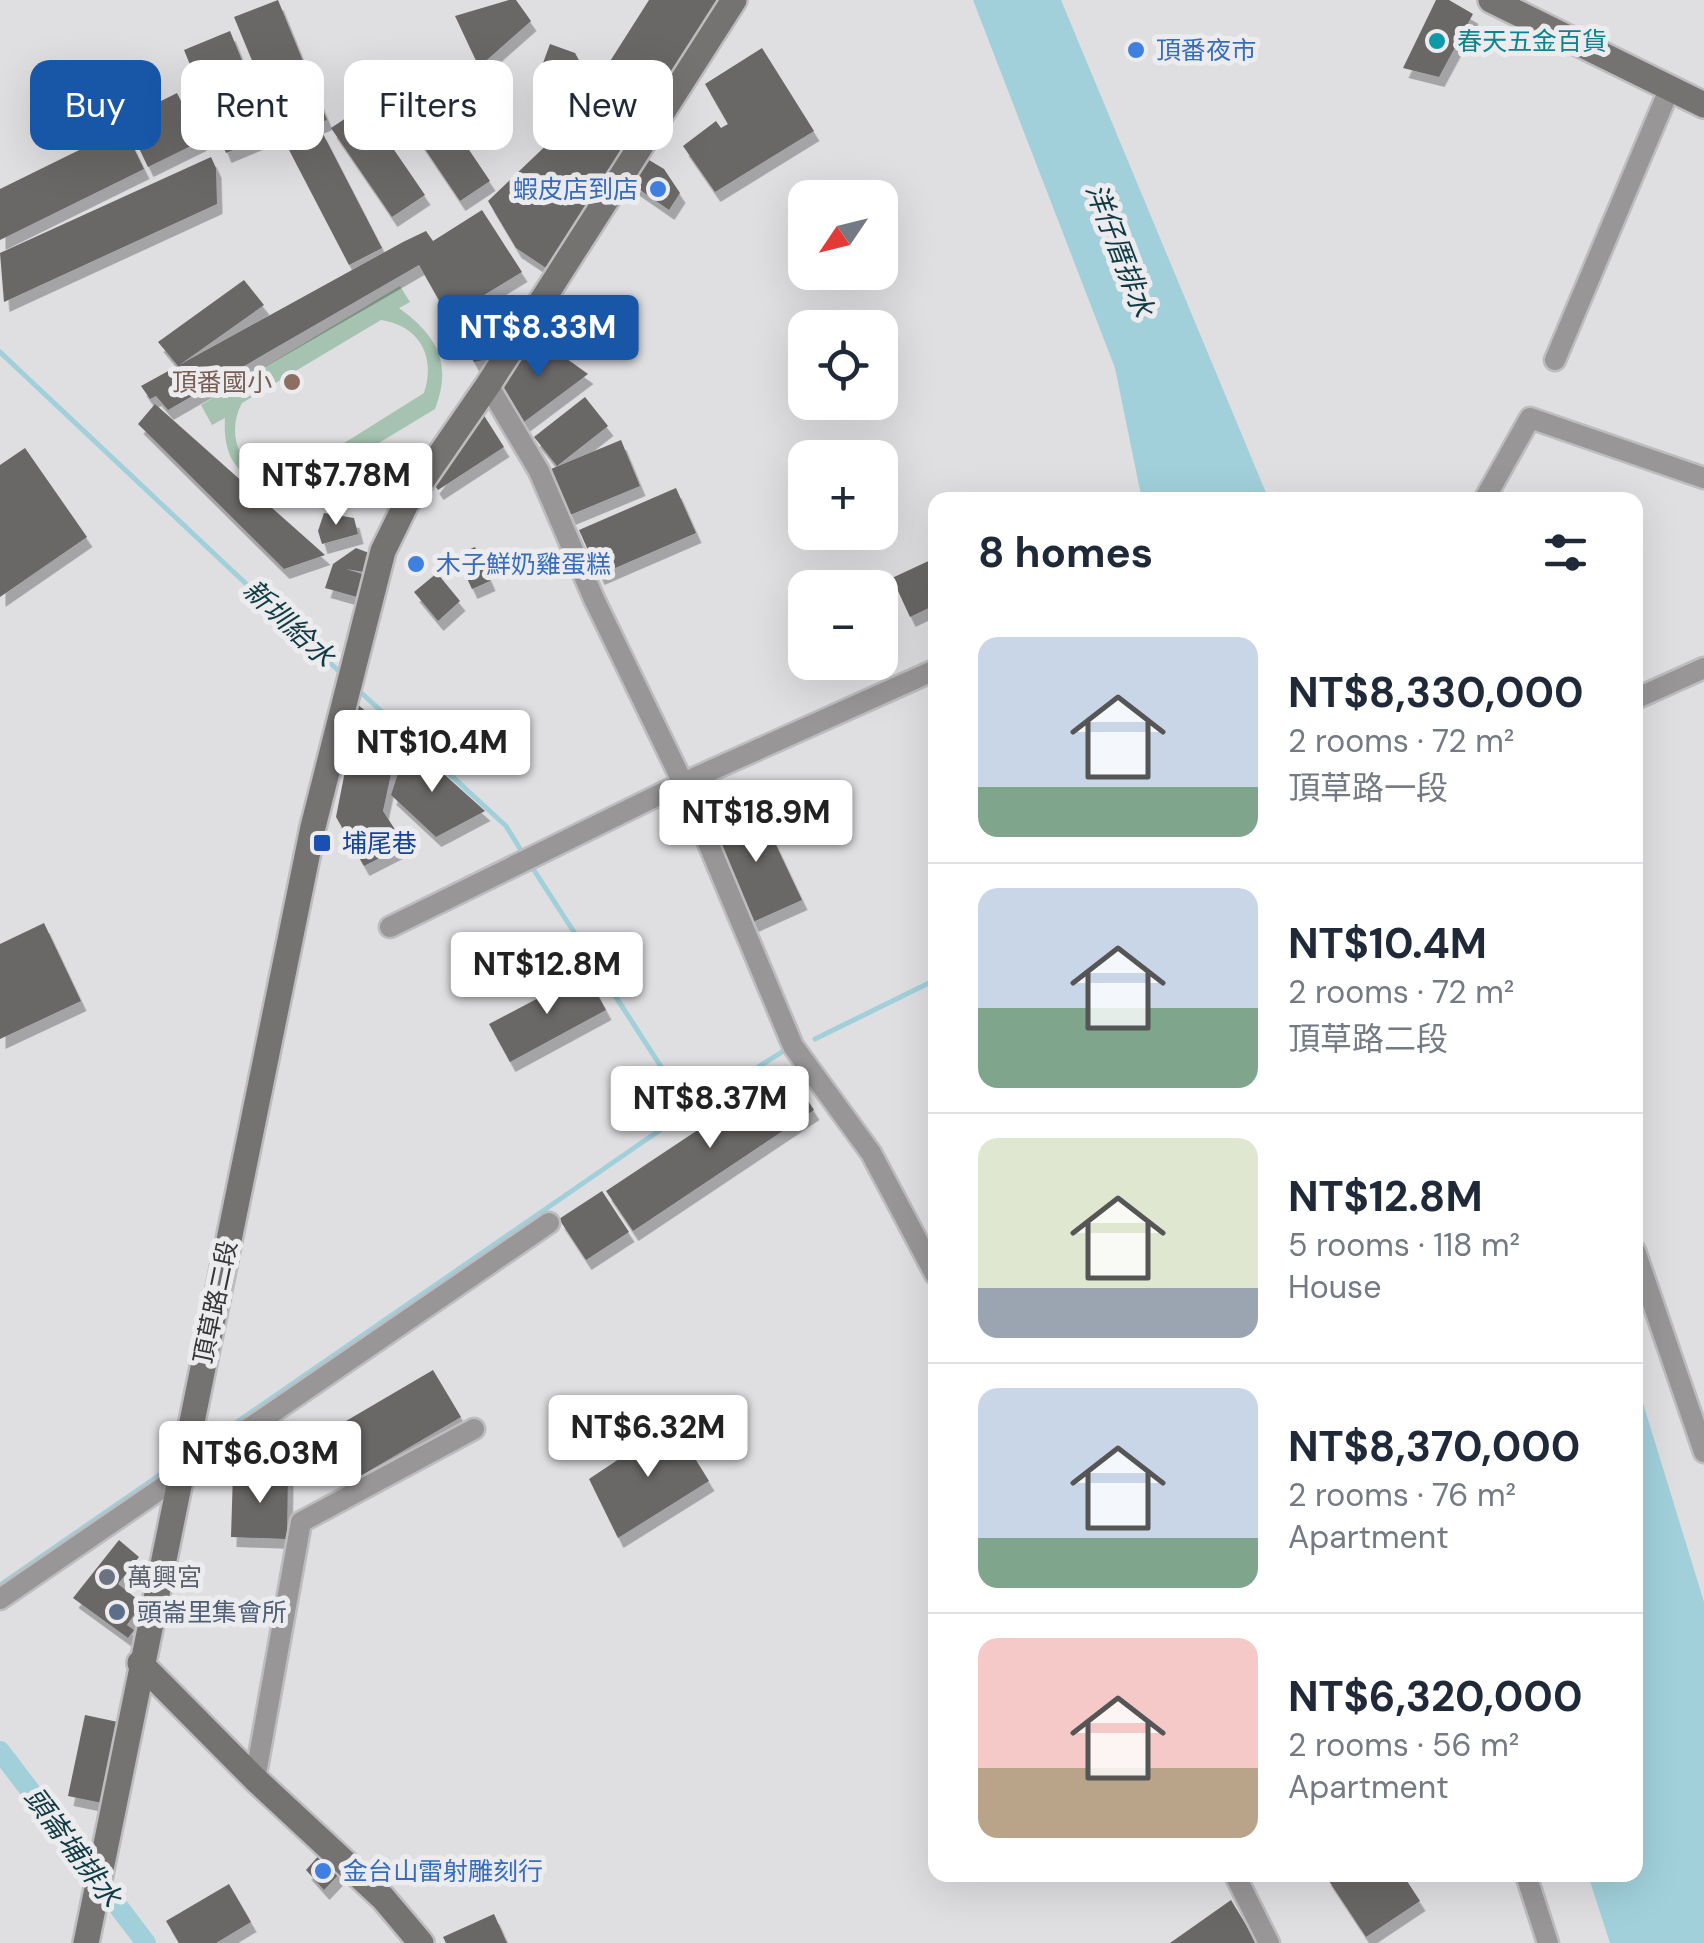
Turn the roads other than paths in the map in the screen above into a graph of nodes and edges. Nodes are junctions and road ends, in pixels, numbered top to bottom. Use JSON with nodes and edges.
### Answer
{"nodes":[{"id":1,"x":734,"y":0,"type":"edge"},
{"id":2,"x":1491,"y":0,"type":"edge"},
{"id":3,"x":1669,"y":90,"type":"junction"},
{"id":4,"x":1704,"y":105,"type":"edge"},
{"id":5,"x":1555,"y":360,"type":"dead end"},
{"id":6,"x":488,"y":385,"type":"junction"},
{"id":7,"x":1704,"y":478,"type":"edge"},
{"id":8,"x":1488,"y":492,"type":"edge"},
{"id":9,"x":1704,"y":668,"type":"edge"},
{"id":10,"x":928,"y":673,"type":"edge"},
{"id":11,"x":1643,"y":696,"type":"edge"},
{"id":12,"x":683,"y":784,"type":"junction"},
{"id":13,"x":390,"y":928,"type":"dead end"},
{"id":14,"x":549,"y":1222,"type":"dead end"},
{"id":15,"x":928,"y":1261,"type":"edge"},
{"id":16,"x":1643,"y":1274,"type":"edge"},
{"id":17,"x":474,"y":1428,"type":"dead end"},
{"id":18,"x":1704,"y":1452,"type":"edge"},
{"id":19,"x":179,"y":1476,"type":"junction"},
{"id":20,"x":0,"y":1599,"type":"edge"},
{"id":21,"x":140,"y":1663,"type":"junction"},
{"id":22,"x":255,"y":1779,"type":"junction"},
{"id":23,"x":1238,"y":1882,"type":"edge"},
{"id":24,"x":1528,"y":1882,"type":"edge"},
{"id":25,"x":86,"y":1943,"type":"edge"},
{"id":26,"x":421,"y":1943,"type":"edge"},
{"id":27,"x":1269,"y":1943,"type":"edge"},
{"id":28,"x":1548,"y":1943,"type":"edge"}],
"edges":[{"from":1,"to":6,"type":"street","name":"頂草路二段"},
{"from":2,"to":3,"type":"street"},
{"from":3,"to":4,"type":"street"},
{"from":3,"to":5,"type":"street"},
{"from":6,"to":12,"type":"street"},
{"from":6,"to":19,"type":"street","name":"頂草路二段"},
{"from":7,"to":8,"type":"street"},
{"from":9,"to":11,"type":"street"},
{"from":10,"to":12,"type":"street"},
{"from":12,"to":13,"type":"street"},
{"from":12,"to":15,"type":"street"},
{"from":14,"to":19,"type":"street"},
{"from":16,"to":18,"type":"street"},
{"from":17,"to":22,"type":"street"},
{"from":19,"to":20,"type":"street"},
{"from":19,"to":21,"type":"street","name":"頂草路二段"},
{"from":21,"to":22,"type":"street"},
{"from":21,"to":25,"type":"street","name":"頂草路二段"},
{"from":22,"to":26,"type":"street"},
{"from":23,"to":27,"type":"street"},
{"from":24,"to":28,"type":"street"}]}
